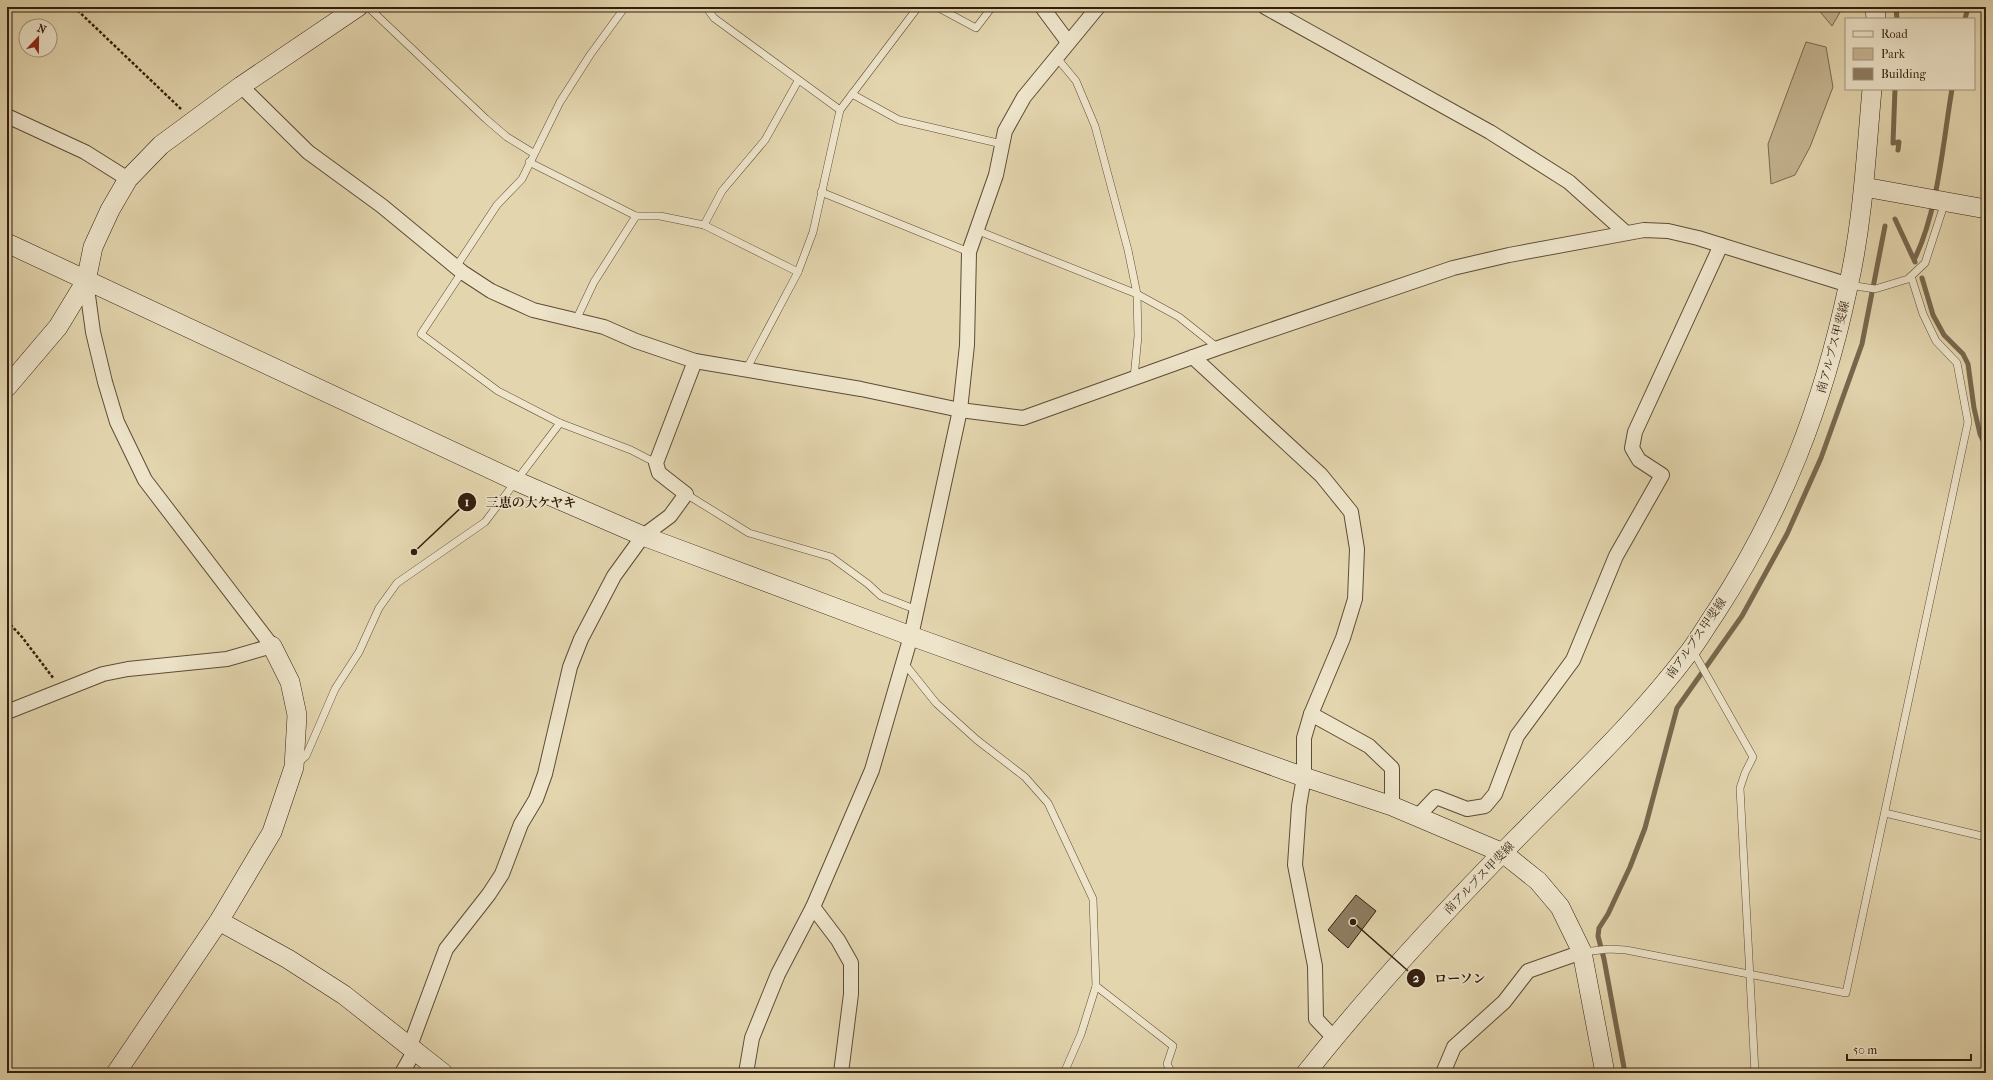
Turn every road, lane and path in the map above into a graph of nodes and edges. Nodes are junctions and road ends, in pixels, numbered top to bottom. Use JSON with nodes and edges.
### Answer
{"nodes":[{"id":1,"x":74,"y":7,"type":"edge"},
{"id":2,"x":358,"y":7,"type":"edge"},
{"id":3,"x":368,"y":7,"type":"edge"},
{"id":4,"x":625,"y":7,"type":"edge"},
{"id":5,"x":706,"y":7,"type":"edge"},
{"id":6,"x":918,"y":7,"type":"edge"},
{"id":7,"x":937,"y":7,"type":"edge"},
{"id":8,"x":992,"y":7,"type":"edge"},
{"id":9,"x":1042,"y":7,"type":"edge"},
{"id":10,"x":1098,"y":7,"type":"edge"},
{"id":11,"x":1265,"y":7,"type":"edge"},
{"id":12,"x":1875,"y":7,"type":"edge"},
{"id":13,"x":1876,"y":18,"type":"edge"},
{"id":14,"x":1068,"y":42,"type":"junction"},
{"id":15,"x":1057,"y":58,"type":"junction"},
{"id":16,"x":798,"y":81,"type":"junction"},
{"id":17,"x":241,"y":86,"type":"junction"},
{"id":18,"x":1872,"y":90,"type":"edge"},
{"id":19,"x":852,"y":94,"type":"junction"},
{"id":20,"x":840,"y":110,"type":"junction"},
{"id":21,"x":7,"y":116,"type":"edge"},
{"id":22,"x":193,"y":121,"type":"junction"},
{"id":23,"x":1002,"y":144,"type":"junction"},
{"id":24,"x":533,"y":153,"type":"junction"},
{"id":25,"x":529,"y":162,"type":"junction"},
{"id":26,"x":128,"y":179,"type":"junction"},
{"id":27,"x":1864,"y":187,"type":"junction"},
{"id":28,"x":821,"y":192,"type":"junction"},
{"id":29,"x":1945,"y":202,"type":"junction"},
{"id":30,"x":1986,"y":209,"type":"edge"},
{"id":31,"x":636,"y":216,"type":"junction"},
{"id":32,"x":704,"y":225,"type":"junction"},
{"id":33,"x":976,"y":230,"type":"junction"},
{"id":34,"x":1626,"y":233,"type":"junction"},
{"id":35,"x":7,"y":243,"type":"edge"},
{"id":36,"x":1721,"y":246,"type":"junction"},
{"id":37,"x":969,"y":252,"type":"junction"},
{"id":38,"x":459,"y":270,"type":"junction"},
{"id":39,"x":798,"y":272,"type":"junction"},
{"id":40,"x":1911,"y":276,"type":"junction"},
{"id":41,"x":86,"y":282,"type":"junction"},
{"id":42,"x":1849,"y":286,"type":"junction"},
{"id":43,"x":1137,"y":294,"type":"junction"},
{"id":44,"x":576,"y":320,"type":"junction"},
{"id":45,"x":1218,"y":348,"type":"junction"},
{"id":46,"x":1193,"y":357,"type":"junction"},
{"id":47,"x":695,"y":361,"type":"junction"},
{"id":48,"x":746,"y":370,"type":"junction"},
{"id":49,"x":1134,"y":378,"type":"junction"},
{"id":50,"x":7,"y":387,"type":"edge"},
{"id":51,"x":960,"y":410,"type":"junction"},
{"id":52,"x":560,"y":423,"type":"junction"},
{"id":53,"x":656,"y":462,"type":"junction"},
{"id":54,"x":516,"y":481,"type":"junction"},
{"id":55,"x":686,"y":494,"type":"junction"},
{"id":56,"x":643,"y":536,"type":"junction"},
{"id":57,"x":917,"y":610,"type":"junction"},
{"id":58,"x":7,"y":621,"type":"edge"},
{"id":59,"x":911,"y":636,"type":"junction"},
{"id":60,"x":272,"y":646,"type":"junction"},
{"id":61,"x":1692,"y":649,"type":"junction"},
{"id":62,"x":903,"y":663,"type":"junction"},
{"id":63,"x":62,"y":690,"type":"junction"},
{"id":64,"x":7,"y":712,"type":"edge"},
{"id":65,"x":1311,"y":714,"type":"junction"},
{"id":66,"x":294,"y":767,"type":"junction"},
{"id":67,"x":1304,"y":777,"type":"junction"},
{"id":68,"x":1392,"y":806,"type":"junction"},
{"id":69,"x":1885,"y":813,"type":"junction"},
{"id":70,"x":1418,"y":816,"type":"junction"},
{"id":71,"x":1986,"y":837,"type":"edge"},
{"id":72,"x":1503,"y":852,"type":"junction"},
{"id":73,"x":813,"y":907,"type":"junction"},
{"id":74,"x":219,"y":921,"type":"junction"},
{"id":75,"x":1582,"y":952,"type":"junction"},
{"id":76,"x":1751,"y":974,"type":"junction"},
{"id":77,"x":1096,"y":986,"type":"junction"},
{"id":78,"x":1334,"y":1038,"type":"junction"},
{"id":79,"x":413,"y":1048,"type":"junction"},
{"id":80,"x":116,"y":1073,"type":"edge"},
{"id":81,"x":402,"y":1073,"type":"edge"},
{"id":82,"x":443,"y":1073,"type":"edge"},
{"id":83,"x":746,"y":1073,"type":"edge"},
{"id":84,"x":841,"y":1073,"type":"edge"},
{"id":85,"x":1064,"y":1073,"type":"edge"},
{"id":86,"x":1172,"y":1073,"type":"edge"},
{"id":87,"x":1306,"y":1073,"type":"edge"},
{"id":88,"x":1443,"y":1073,"type":"edge"},
{"id":89,"x":1605,"y":1073,"type":"edge"},
{"id":90,"x":1755,"y":1073,"type":"edge"}],
"edges":[{"from":1,"to":22,"type":"path"},
{"from":2,"to":17,"type":"street"},
{"from":3,"to":24,"type":"lane"},
{"from":4,"to":24,"type":"lane"},
{"from":5,"to":16,"type":"lane"},
{"from":6,"to":19,"type":"lane"},
{"from":7,"to":8,"type":"lane"},
{"from":9,"to":14,"type":"street"},
{"from":10,"to":14,"type":"street"},
{"from":11,"to":34,"type":"street"},
{"from":12,"to":13,"type":"street"},
{"from":14,"to":15,"type":"street"},
{"from":15,"to":23,"type":"street"},
{"from":15,"to":43,"type":"lane"},
{"from":16,"to":20,"type":"lane"},
{"from":16,"to":32,"type":"lane"},
{"from":17,"to":22,"type":"street"},
{"from":17,"to":38,"type":"street"},
{"from":18,"to":27,"type":"street","name":"南アルプス甲斐線"},
{"from":19,"to":20,"type":"lane"},
{"from":19,"to":23,"type":"lane"},
{"from":20,"to":28,"type":"lane"},
{"from":21,"to":26,"type":"street"},
{"from":22,"to":26,"type":"street"},
{"from":23,"to":33,"type":"street"},
{"from":24,"to":25,"type":"lane"},
{"from":25,"to":31,"type":"lane"},
{"from":25,"to":38,"type":"lane"},
{"from":26,"to":41,"type":"street"},
{"from":27,"to":29,"type":"street"},
{"from":27,"to":42,"type":"street","name":"南アルプス甲斐線"},
{"from":28,"to":37,"type":"lane"},
{"from":28,"to":39,"type":"lane"},
{"from":29,"to":30,"type":"street"},
{"from":29,"to":40,"type":"lane"},
{"from":31,"to":32,"type":"lane"},
{"from":31,"to":44,"type":"lane"},
{"from":32,"to":39,"type":"lane"},
{"from":33,"to":37,"type":"street"},
{"from":33,"to":43,"type":"lane"},
{"from":34,"to":36,"type":"street"},
{"from":34,"to":45,"type":"street"},
{"from":35,"to":41,"type":"street"},
{"from":36,"to":42,"type":"street"},
{"from":36,"to":70,"type":"street"},
{"from":37,"to":51,"type":"street"},
{"from":38,"to":44,"type":"street"},
{"from":38,"to":52,"type":"lane"},
{"from":39,"to":48,"type":"lane"},
{"from":40,"to":42,"type":"lane"},
{"from":40,"to":69,"type":"lane"},
{"from":41,"to":50,"type":"street"},
{"from":41,"to":54,"type":"street"},
{"from":41,"to":60,"type":"street"},
{"from":42,"to":61,"type":"street","name":"南アルプス甲斐線"},
{"from":43,"to":45,"type":"lane"},
{"from":43,"to":49,"type":"lane"},
{"from":44,"to":47,"type":"street"},
{"from":45,"to":46,"type":"street"},
{"from":46,"to":49,"type":"street"},
{"from":46,"to":65,"type":"street"},
{"from":47,"to":48,"type":"street"},
{"from":47,"to":53,"type":"street"},
{"from":48,"to":51,"type":"street"},
{"from":49,"to":51,"type":"street"},
{"from":51,"to":57,"type":"street"},
{"from":52,"to":53,"type":"lane"},
{"from":52,"to":54,"type":"lane"},
{"from":53,"to":55,"type":"street"},
{"from":54,"to":56,"type":"street"},
{"from":54,"to":66,"type":"lane"},
{"from":55,"to":56,"type":"street"},
{"from":55,"to":57,"type":"lane"},
{"from":56,"to":59,"type":"street"},
{"from":56,"to":79,"type":"street"},
{"from":57,"to":59,"type":"street"},
{"from":58,"to":63,"type":"path"},
{"from":59,"to":62,"type":"street"},
{"from":59,"to":67,"type":"street"},
{"from":60,"to":63,"type":"street"},
{"from":60,"to":66,"type":"street"},
{"from":61,"to":72,"type":"street","name":"南アルプス甲斐線"},
{"from":61,"to":76,"type":"lane"},
{"from":62,"to":73,"type":"street"},
{"from":62,"to":77,"type":"lane"},
{"from":63,"to":64,"type":"street"},
{"from":65,"to":67,"type":"street"},
{"from":65,"to":68,"type":"street"},
{"from":66,"to":74,"type":"street"},
{"from":67,"to":68,"type":"street"},
{"from":67,"to":78,"type":"street"},
{"from":68,"to":70,"type":"street"},
{"from":69,"to":71,"type":"lane"},
{"from":69,"to":76,"type":"lane"},
{"from":70,"to":72,"type":"street"},
{"from":72,"to":75,"type":"street"},
{"from":72,"to":78,"type":"street","name":"南アルプス甲斐線"},
{"from":73,"to":83,"type":"street"},
{"from":73,"to":84,"type":"street"},
{"from":74,"to":79,"type":"street"},
{"from":74,"to":80,"type":"street"},
{"from":75,"to":76,"type":"lane"},
{"from":75,"to":88,"type":"street"},
{"from":75,"to":89,"type":"street"},
{"from":76,"to":90,"type":"lane"},
{"from":77,"to":85,"type":"lane"},
{"from":77,"to":86,"type":"lane"},
{"from":78,"to":87,"type":"street","name":"南アルプス甲斐線"},
{"from":79,"to":81,"type":"street"},
{"from":79,"to":82,"type":"street"}]}
